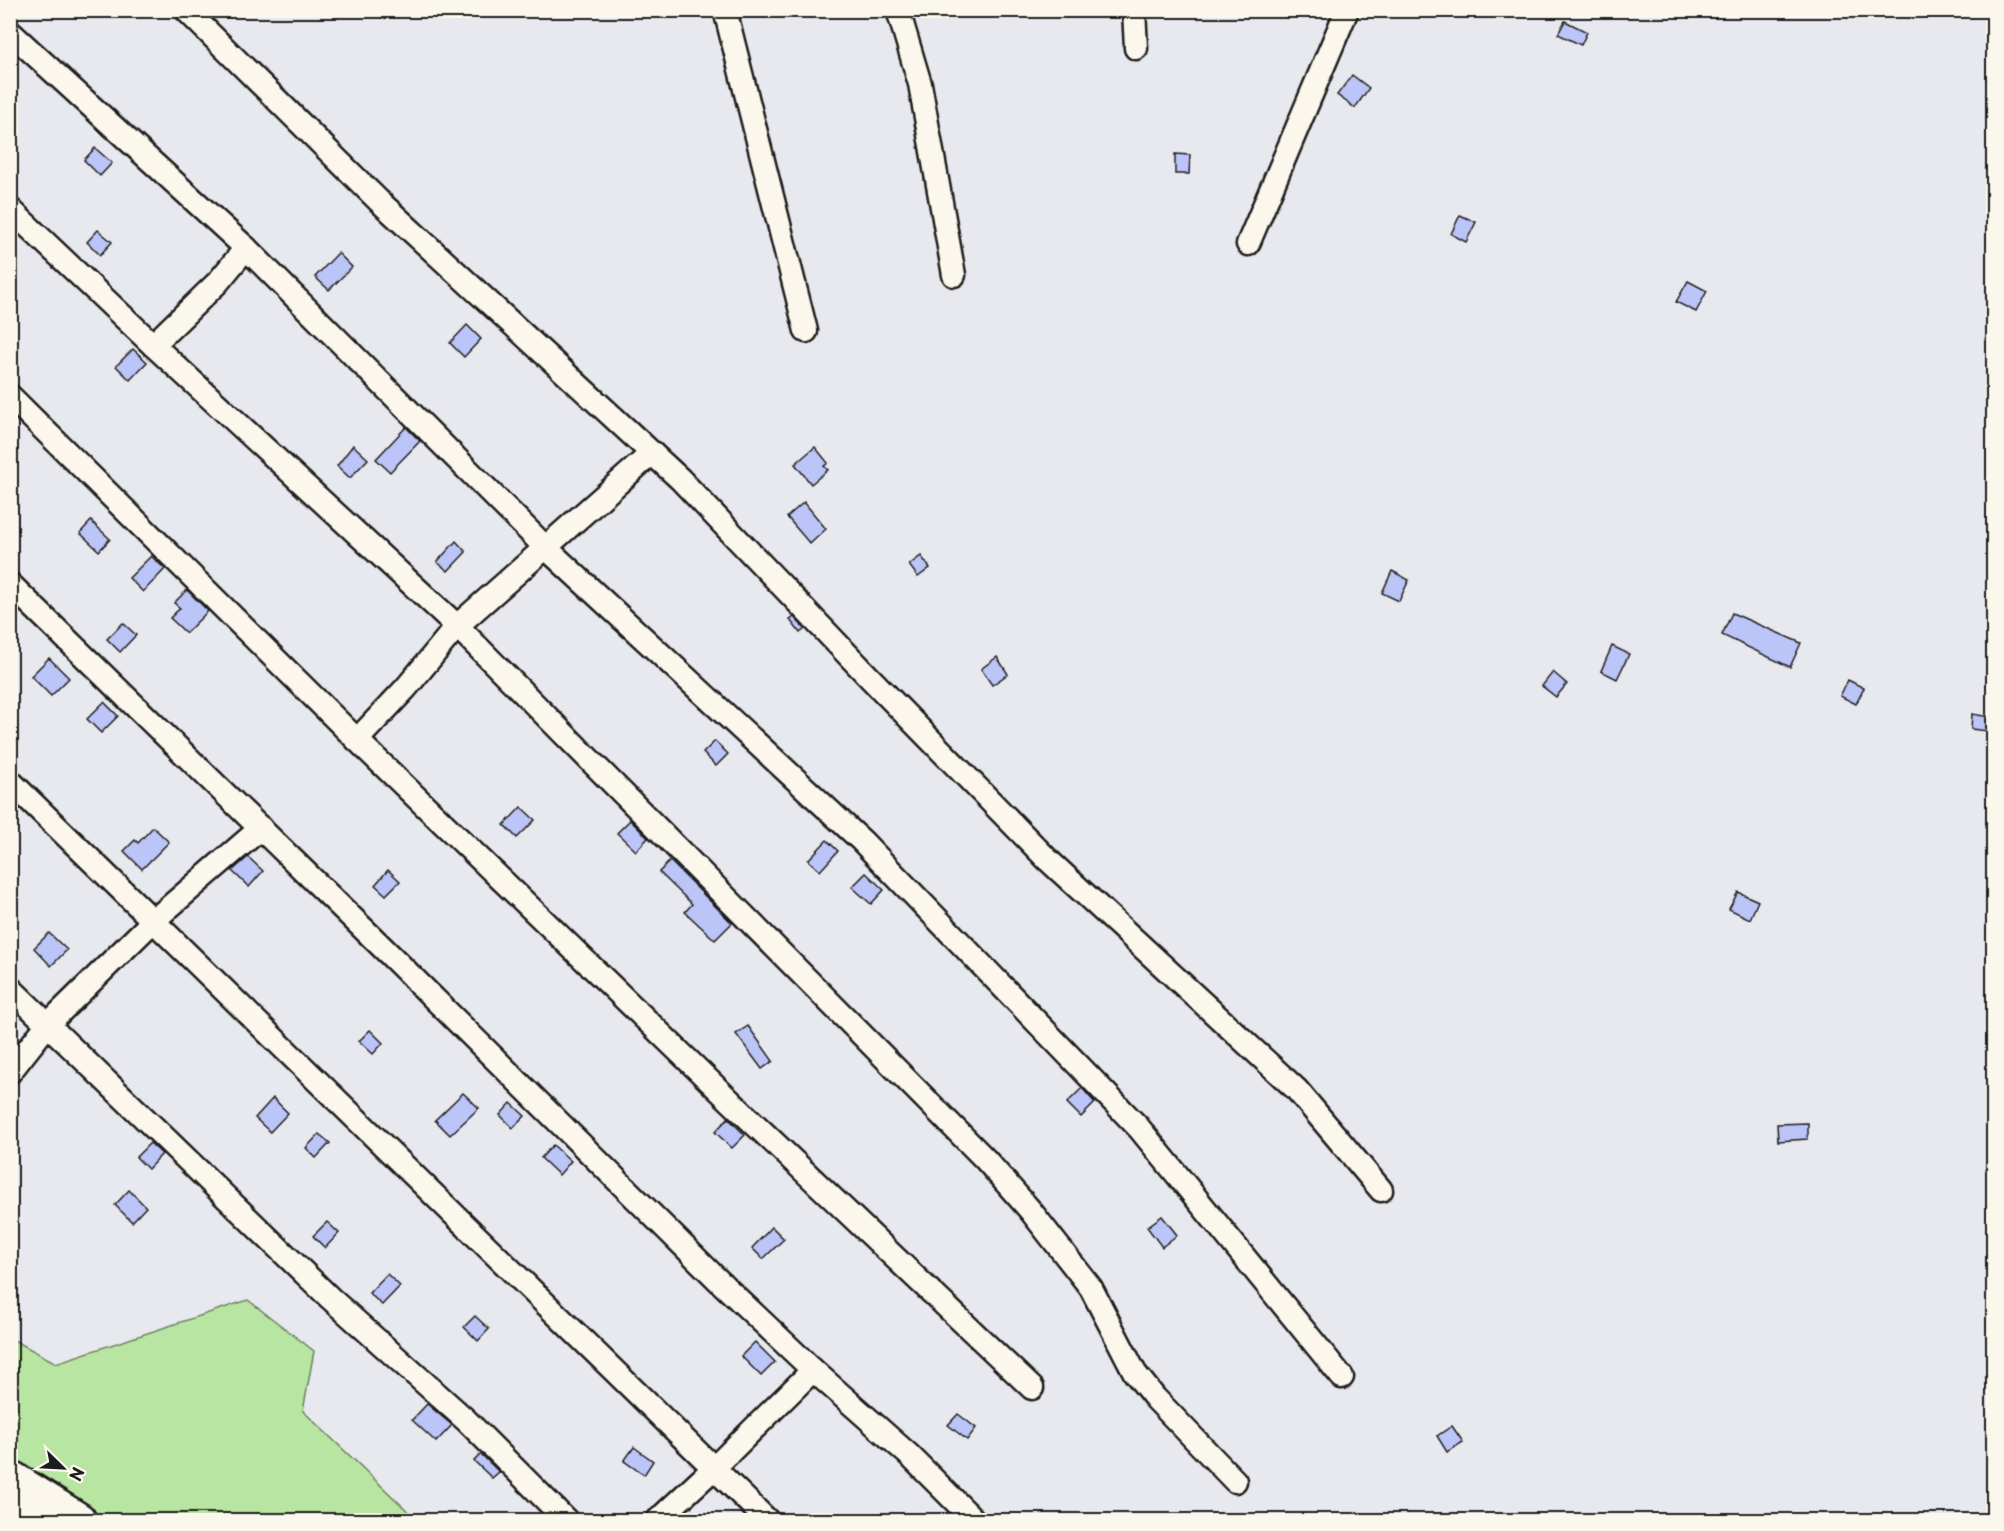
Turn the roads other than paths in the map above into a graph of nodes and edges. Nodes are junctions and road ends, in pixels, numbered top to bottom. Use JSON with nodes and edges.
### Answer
{"nodes":[{"id":1,"x":186,"y":10,"type":"edge"},
{"id":2,"x":725,"y":10,"type":"edge"},
{"id":3,"x":898,"y":10,"type":"edge"},
{"id":4,"x":1134,"y":10,"type":"edge"},
{"id":5,"x":1347,"y":10,"type":"edge"},
{"id":6,"x":10,"y":33,"type":"edge"},
{"id":7,"x":1136,"y":48,"type":"dead end"},
{"id":8,"x":10,"y":209,"type":"edge"},
{"id":9,"x":1248,"y":244,"type":"dead end"},
{"id":10,"x":246,"y":248,"type":"junction"},
{"id":11,"x":954,"y":275,"type":"dead end"},
{"id":12,"x":806,"y":331,"type":"dead end"},
{"id":13,"x":153,"y":345,"type":"junction"},
{"id":14,"x":10,"y":396,"type":"edge"},
{"id":15,"x":652,"y":453,"type":"junction"},
{"id":16,"x":545,"y":547,"type":"junction"},
{"id":17,"x":10,"y":584,"type":"edge"},
{"id":18,"x":457,"y":626,"type":"junction"},
{"id":19,"x":357,"y":740,"type":"junction"},
{"id":20,"x":10,"y":781,"type":"edge"},
{"id":21,"x":261,"y":828,"type":"junction"},
{"id":22,"x":153,"y":921,"type":"junction"},
{"id":23,"x":10,"y":988,"type":"edge"},
{"id":24,"x":47,"y":1024,"type":"junction"},
{"id":25,"x":10,"y":1072,"type":"edge"},
{"id":26,"x":1381,"y":1190,"type":"dead end"},
{"id":27,"x":813,"y":1370,"type":"junction"},
{"id":28,"x":1342,"y":1377,"type":"dead end"},
{"id":29,"x":1032,"y":1388,"type":"dead end"},
{"id":30,"x":713,"y":1470,"type":"junction"},
{"id":31,"x":10,"y":1478,"type":"edge"},
{"id":32,"x":1235,"y":1481,"type":"dead end"},
{"id":33,"x":10,"y":1507,"type":"edge"},
{"id":34,"x":31,"y":1521,"type":"edge"},
{"id":35,"x":80,"y":1521,"type":"edge"},
{"id":36,"x":566,"y":1521,"type":"edge"},
{"id":37,"x":658,"y":1521,"type":"edge"},
{"id":38,"x":767,"y":1521,"type":"edge"},
{"id":39,"x":974,"y":1521,"type":"edge"}],
"edges":[{"from":1,"to":15,"type":"street"},
{"from":2,"to":12,"type":"street"},
{"from":3,"to":11,"type":"street"},
{"from":4,"to":7,"type":"street"},
{"from":5,"to":9,"type":"street"},
{"from":6,"to":10,"type":"street"},
{"from":8,"to":13,"type":"street"},
{"from":10,"to":13,"type":"street"},
{"from":10,"to":16,"type":"street"},
{"from":13,"to":18,"type":"street"},
{"from":14,"to":19,"type":"street"},
{"from":15,"to":16,"type":"street"},
{"from":15,"to":26,"type":"street"},
{"from":16,"to":18,"type":"street"},
{"from":16,"to":28,"type":"street"},
{"from":17,"to":21,"type":"street"},
{"from":18,"to":19,"type":"street"},
{"from":18,"to":32,"type":"street"},
{"from":19,"to":29,"type":"street"},
{"from":20,"to":22,"type":"street"},
{"from":21,"to":22,"type":"street"},
{"from":21,"to":27,"type":"street"},
{"from":22,"to":24,"type":"street"},
{"from":22,"to":30,"type":"street"},
{"from":23,"to":24,"type":"street"},
{"from":24,"to":25,"type":"street"},
{"from":24,"to":36,"type":"street"},
{"from":27,"to":30,"type":"street"},
{"from":27,"to":39,"type":"street"},
{"from":30,"to":37,"type":"street"},
{"from":30,"to":38,"type":"street"},
{"from":31,"to":35,"type":"highway"},
{"from":33,"to":34,"type":"highway"}]}
